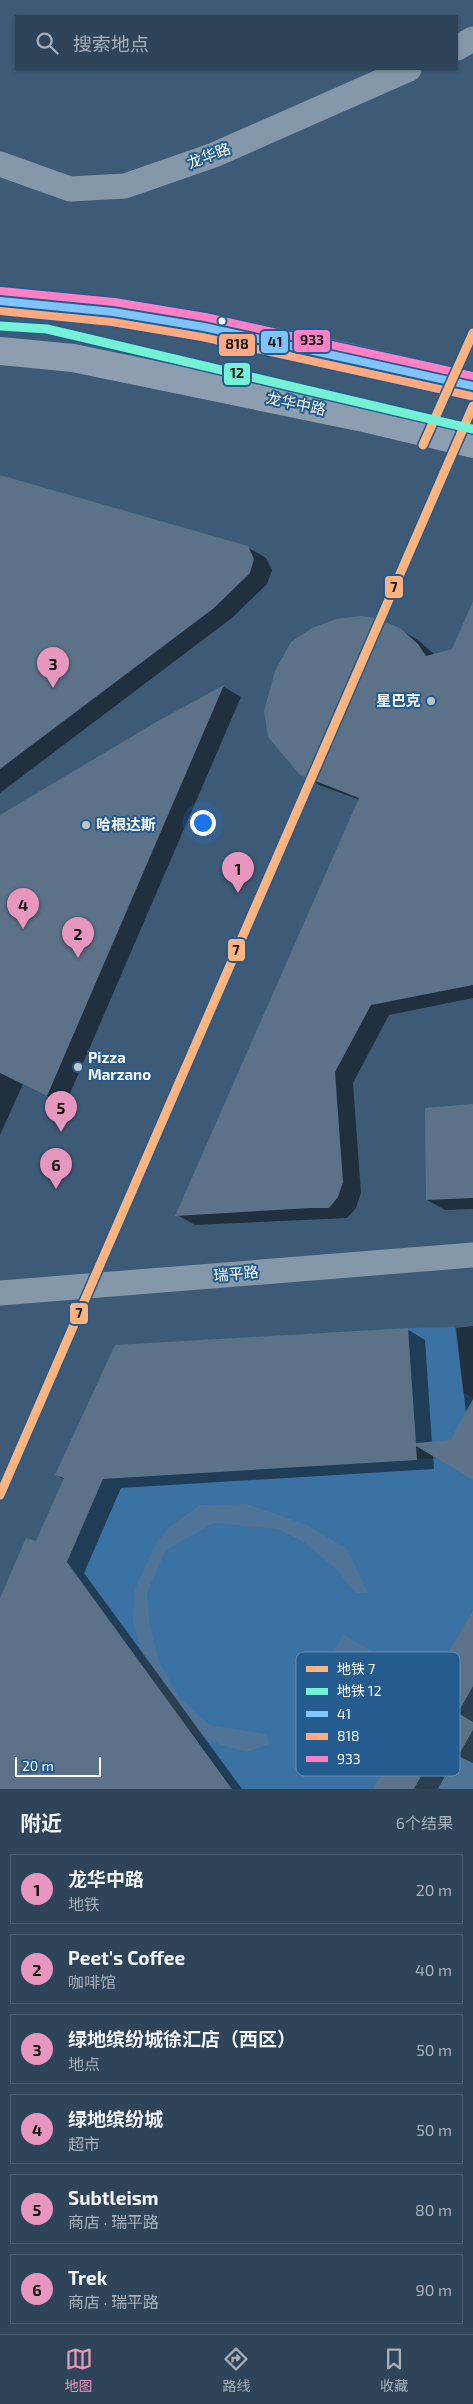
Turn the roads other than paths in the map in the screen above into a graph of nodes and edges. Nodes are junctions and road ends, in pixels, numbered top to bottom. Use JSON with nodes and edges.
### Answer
{"nodes":[{"id":1,"x":473,"y":39,"type":"edge"},
{"id":2,"x":458,"y":47,"type":"edge"},
{"id":3,"x":408,"y":70,"type":"edge"},
{"id":4,"x":0,"y":164,"type":"edge"},
{"id":5,"x":0,"y":301,"type":"edge"},
{"id":6,"x":0,"y":351,"type":"edge"},
{"id":7,"x":473,"y":386,"type":"edge"},
{"id":8,"x":473,"y":444,"type":"edge"},
{"id":9,"x":473,"y":1255,"type":"edge"},
{"id":10,"x":0,"y":1293,"type":"edge"}],
"edges":[{"from":1,"to":2,"type":"street"},
{"from":3,"to":4,"type":"street","name":"龙华路"},
{"from":5,"to":7,"type":"main road"},
{"from":6,"to":8,"type":"main road","name":"龙华中路"},
{"from":9,"to":10,"type":"street","name":"瑞平路"}]}
